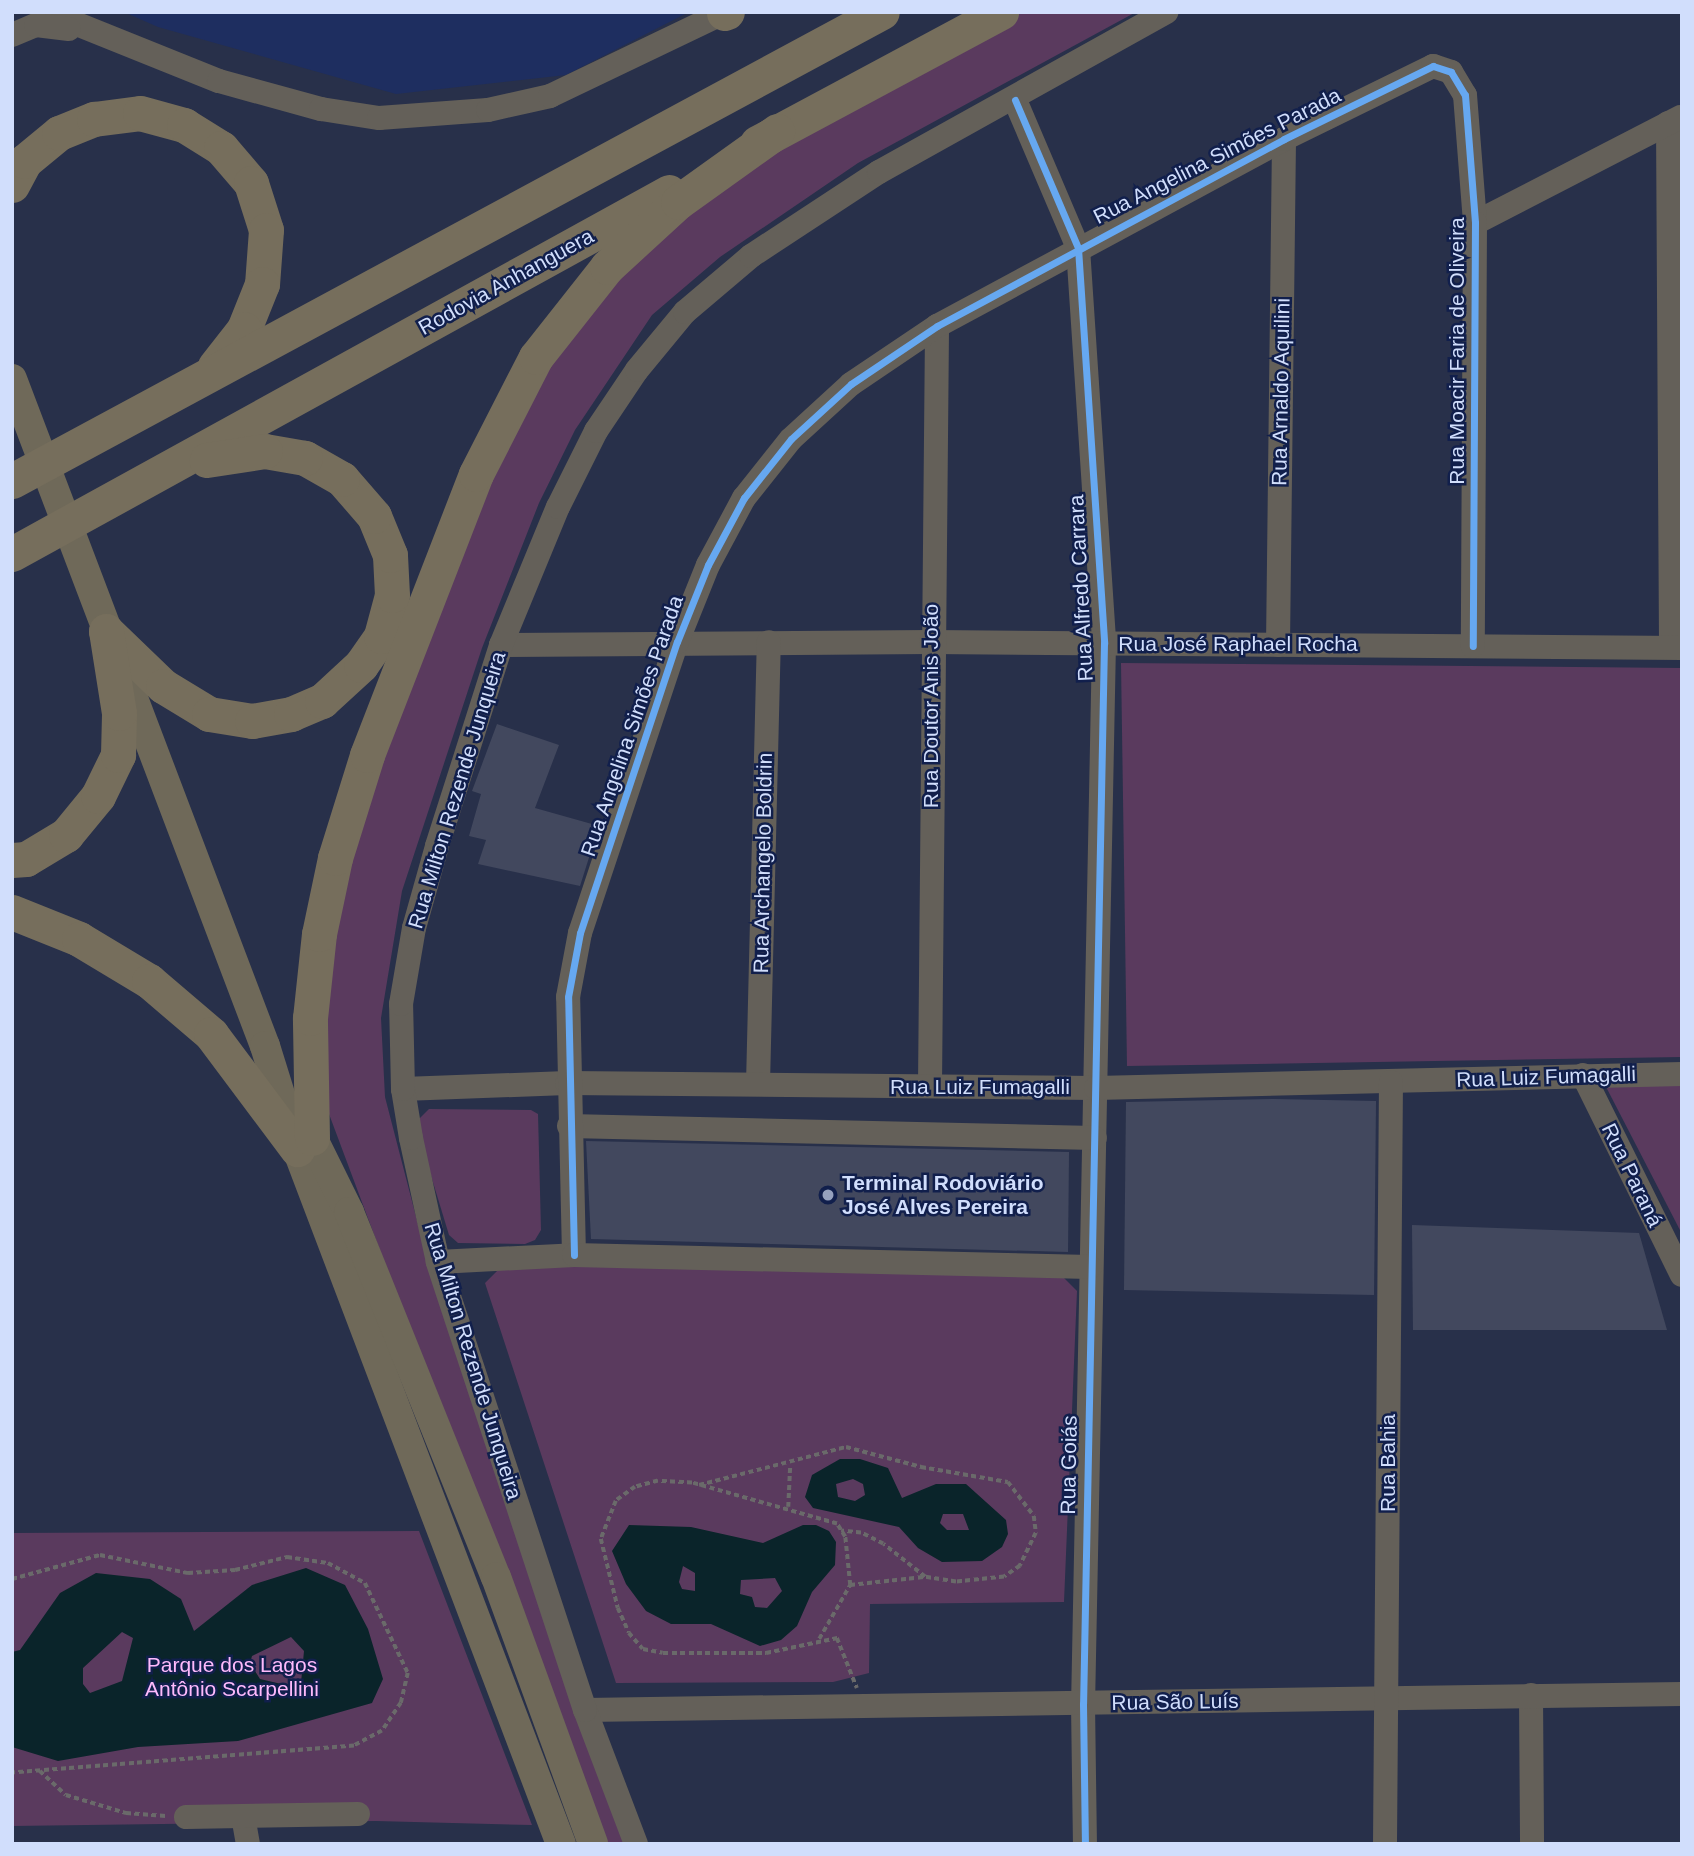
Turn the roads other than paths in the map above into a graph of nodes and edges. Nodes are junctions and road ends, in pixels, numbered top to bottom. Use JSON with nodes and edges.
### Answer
{"nodes":[{"id":1,"x":47,"y":12,"type":"edge"},
{"id":2,"x":725,"y":12,"type":"edge"},
{"id":3,"x":882,"y":12,"type":"edge"},
{"id":4,"x":1001,"y":12,"type":"edge"},
{"id":5,"x":1167,"y":12,"type":"edge"},
{"id":6,"x":12,"y":34,"type":"edge"},
{"id":7,"x":108,"y":38,"type":"junction"},
{"id":8,"x":1442,"y":66,"type":"joint"},
{"id":9,"x":1015,"y":100,"type":"junction"},
{"id":10,"x":1675,"y":119,"type":"edge"},
{"id":11,"x":777,"y":131,"type":"junction"},
{"id":12,"x":1284,"y":139,"type":"junction"},
{"id":13,"x":12,"y":185,"type":"edge"},
{"id":14,"x":1475,"y":223,"type":"junction"},
{"id":15,"x":1078,"y":248,"type":"junction"},
{"id":16,"x":937,"y":326,"type":"junction"},
{"id":17,"x":208,"y":376,"type":"junction"},
{"id":18,"x":12,"y":379,"type":"edge"},
{"id":19,"x":170,"y":470,"type":"junction"},
{"id":20,"x":20,"y":477,"type":"edge"},
{"id":21,"x":12,"y":554,"type":"edge"},
{"id":22,"x":106,"y":631,"type":"junction"},
{"id":23,"x":677,"y":642,"type":"junction"},
{"id":24,"x":769,"y":642,"type":"junction"},
{"id":25,"x":931,"y":642,"type":"junction"},
{"id":26,"x":1104,"y":643,"type":"junction"},
{"id":27,"x":501,"y":645,"type":"junction"},
{"id":28,"x":1278,"y":645,"type":"junction"},
{"id":29,"x":1473,"y":646,"type":"junction"},
{"id":30,"x":1676,"y":648,"type":"edge"},
{"id":31,"x":12,"y":860,"type":"edge"},
{"id":32,"x":12,"y":912,"type":"edge"},
{"id":33,"x":1682,"y":1074,"type":"edge"},
{"id":34,"x":1583,"y":1075,"type":"junction"},
{"id":35,"x":1391,"y":1082,"type":"junction"},
{"id":36,"x":567,"y":1083,"type":"junction"},
{"id":37,"x":758,"y":1084,"type":"junction"},
{"id":38,"x":930,"y":1086,"type":"junction"},
{"id":39,"x":1096,"y":1088,"type":"junction"},
{"id":40,"x":403,"y":1089,"type":"junction"},
{"id":41,"x":569,"y":1126,"type":"junction"},
{"id":42,"x":1095,"y":1138,"type":"junction"},
{"id":43,"x":304,"y":1143,"type":"junction"},
{"id":44,"x":574,"y":1255,"type":"junction"},
{"id":45,"x":438,"y":1262,"type":"junction"},
{"id":46,"x":1090,"y":1267,"type":"junction"},
{"id":47,"x":1682,"y":1275,"type":"edge"},
{"id":48,"x":1682,"y":1694,"type":"edge"},
{"id":49,"x":1531,"y":1695,"type":"junction"},
{"id":50,"x":1386,"y":1699,"type":"junction"},
{"id":51,"x":1083,"y":1704,"type":"junction"},
{"id":52,"x":585,"y":1710,"type":"junction"},
{"id":53,"x":358,"y":1814,"type":"dead end"},
{"id":54,"x":243,"y":1816,"type":"junction"},
{"id":55,"x":186,"y":1817,"type":"road end"},
{"id":56,"x":248,"y":1844,"type":"edge"},
{"id":57,"x":561,"y":1844,"type":"edge"},
{"id":58,"x":593,"y":1844,"type":"edge"},
{"id":59,"x":636,"y":1844,"type":"edge"},
{"id":60,"x":1085,"y":1844,"type":"edge"},
{"id":61,"x":1385,"y":1844,"type":"edge"},
{"id":62,"x":1532,"y":1844,"type":"edge"}],
"edges":[{"from":1,"to":7,"type":"street"},
{"from":2,"to":7,"type":"street"},
{"from":3,"to":17,"type":"highway"},
{"from":4,"to":11,"type":"highway","name":"Rodovia Anhanguera"},
{"from":5,"to":9,"type":"street","name":"Rua Milton Rezende Junqueira"},
{"from":6,"to":7,"type":"street"},
{"from":8,"to":12,"type":"street","name":"Rua Angelina Simões Parada"},
{"from":8,"to":14,"type":"street","name":"Rua Moacir Faria de Oliveira"},
{"from":9,"to":15,"type":"street","name":"Rua Alfredo Carrara"},
{"from":9,"to":27,"type":"street","name":"Rua Milton Rezende Junqueira"},
{"from":10,"to":14,"type":"street"},
{"from":10,"to":30,"type":"street"},
{"from":11,"to":19,"type":"highway","name":"Rodovia Anhanguera"},
{"from":11,"to":43,"type":"highway"},
{"from":12,"to":15,"type":"street","name":"Rua Angelina Simões Parada"},
{"from":12,"to":28,"type":"street","name":"Rua Arnaldo Aquilini"},
{"from":13,"to":17,"type":"highway"},
{"from":14,"to":29,"type":"street","name":"Rua Moacir Faria de Oliveira"},
{"from":15,"to":16,"type":"street","name":"Rua Angelina Simões Parada"},
{"from":15,"to":26,"type":"street","name":"Rua Alfredo Carrara"},
{"from":16,"to":23,"type":"street","name":"Rua Angelina Simões Parada"},
{"from":16,"to":25,"type":"street","name":"Rua Doutor Anis João"},
{"from":17,"to":20,"type":"highway"},
{"from":18,"to":22,"type":"main road"},
{"from":19,"to":21,"type":"highway","name":"Rodovia Anhanguera"},
{"from":19,"to":22,"type":"highway"},
{"from":22,"to":31,"type":"highway"},
{"from":22,"to":43,"type":"main road"},
{"from":23,"to":24,"type":"street","name":"Rua José Raphael Rocha"},
{"from":23,"to":27,"type":"street","name":"Rua José Raphael Rocha"},
{"from":23,"to":36,"type":"street","name":"Rua Angelina Simões Parada"},
{"from":24,"to":25,"type":"street","name":"Rua José Raphael Rocha"},
{"from":24,"to":37,"type":"street","name":"Rua Archangelo Boldrin"},
{"from":25,"to":26,"type":"street","name":"Rua José Raphael Rocha"},
{"from":25,"to":38,"type":"street","name":"Rua Doutor Anis João"},
{"from":26,"to":28,"type":"street","name":"Rua José Raphael Rocha"},
{"from":26,"to":39,"type":"street","name":"Rua Alfredo Carrara"},
{"from":27,"to":40,"type":"street","name":"Rua Milton Rezende Junqueira"},
{"from":28,"to":29,"type":"street","name":"Rua José Raphael Rocha"},
{"from":29,"to":30,"type":"street","name":"Rua José Raphael Rocha"},
{"from":32,"to":43,"type":"highway"},
{"from":33,"to":34,"type":"street","name":"Rua Luiz Fumagalli"},
{"from":34,"to":35,"type":"street","name":"Rua Luiz Fumagalli"},
{"from":34,"to":47,"type":"street","name":"Rua Paraná"},
{"from":35,"to":39,"type":"street","name":"Rua Luiz Fumagalli"},
{"from":35,"to":50,"type":"street","name":"Rua Bahia"},
{"from":36,"to":37,"type":"street","name":"Rua Luiz Fumagalli"},
{"from":36,"to":40,"type":"street","name":"Rua Luiz Fumagalli"},
{"from":36,"to":41,"type":"street","name":"Rua Angelina Simões Parada"},
{"from":37,"to":38,"type":"street","name":"Rua Luiz Fumagalli"},
{"from":38,"to":39,"type":"street","name":"Rua Luiz Fumagalli"},
{"from":39,"to":42,"type":"street","name":"Rua Goiás"},
{"from":40,"to":45,"type":"street","name":"Rua Milton Rezende Junqueira"},
{"from":41,"to":42,"type":"street"},
{"from":41,"to":44,"type":"street","name":"Rua Angelina Simões Parada"},
{"from":42,"to":46,"type":"street","name":"Rua Goiás"},
{"from":43,"to":57,"type":"main road"},
{"from":43,"to":58,"type":"main road"},
{"from":44,"to":45,"type":"street"},
{"from":44,"to":46,"type":"street"},
{"from":45,"to":52,"type":"street","name":"Rua Milton Rezende Junqueira"},
{"from":46,"to":51,"type":"street","name":"Rua Goiás"},
{"from":48,"to":49,"type":"street","name":"Rua São Luís"},
{"from":49,"to":50,"type":"street","name":"Rua São Luís"},
{"from":49,"to":62,"type":"street"},
{"from":50,"to":51,"type":"street","name":"Rua São Luís"},
{"from":50,"to":61,"type":"street","name":"Rua Bahia"},
{"from":51,"to":52,"type":"street","name":"Rua São Luís"},
{"from":51,"to":60,"type":"street","name":"Rua Goiás"},
{"from":52,"to":59,"type":"street","name":"Rua Milton Rezende Junqueira"},
{"from":53,"to":54,"type":"street"},
{"from":54,"to":55,"type":"street"},
{"from":54,"to":56,"type":"street"}]}
